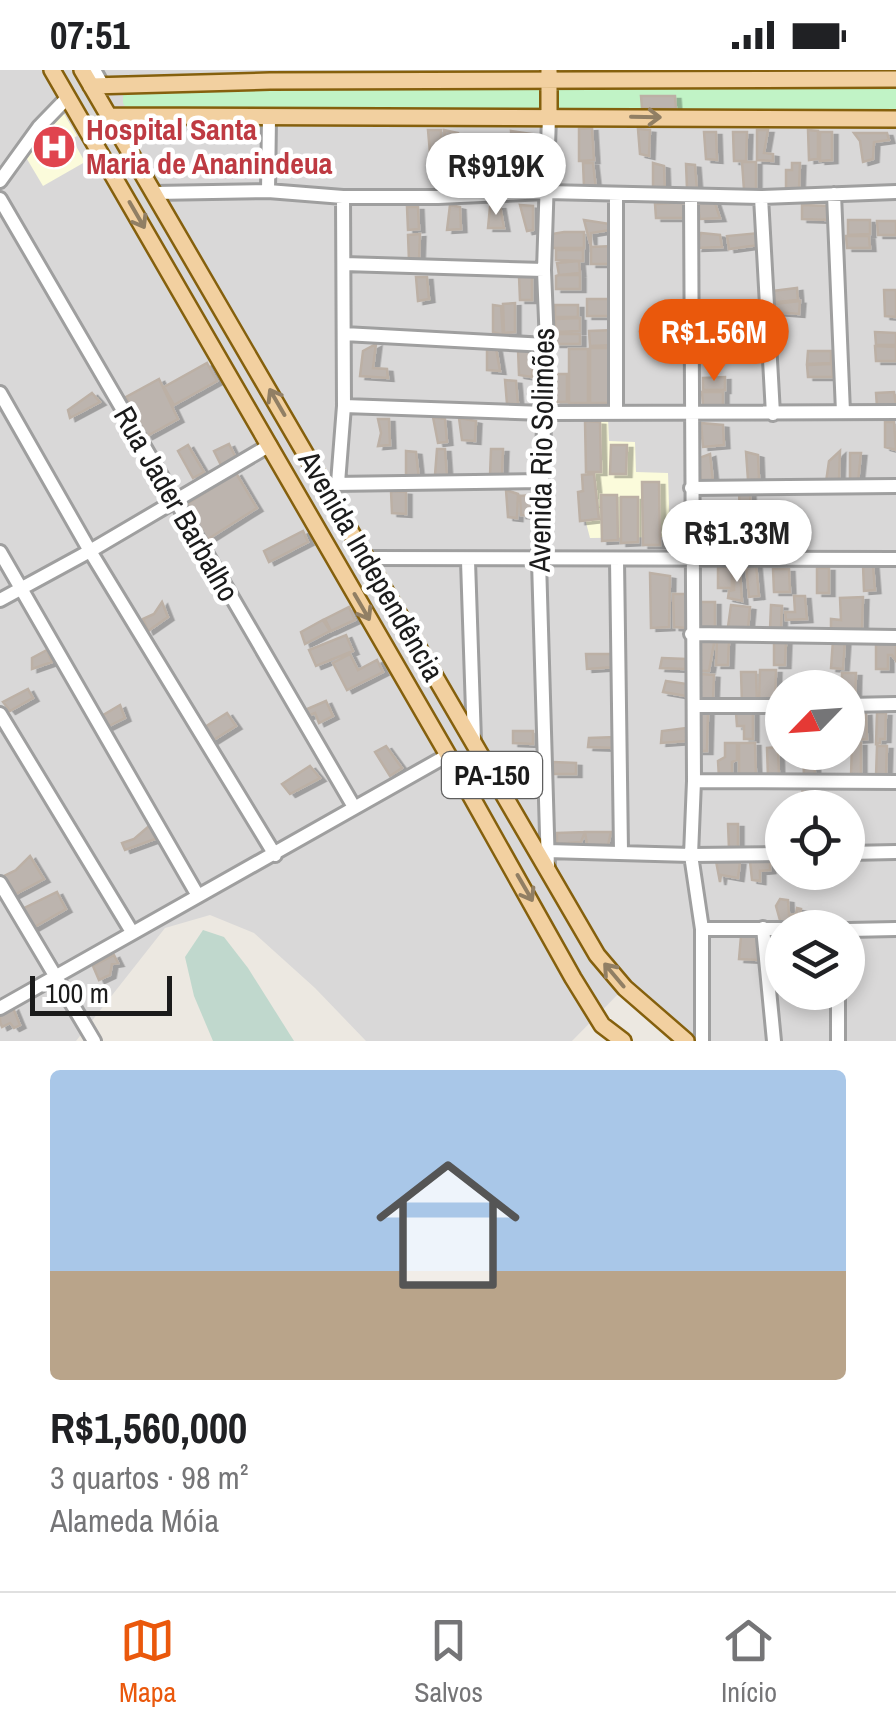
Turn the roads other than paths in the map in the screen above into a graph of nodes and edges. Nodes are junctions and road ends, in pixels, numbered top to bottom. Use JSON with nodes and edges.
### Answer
{"nodes":[{"id":1,"x":52,"y":70,"type":"edge"},
{"id":2,"x":82,"y":70,"type":"edge"},
{"id":3,"x":270,"y":75,"type":"edge"},
{"id":4,"x":549,"y":75,"type":"edge"},
{"id":5,"x":621,"y":75,"type":"edge"},
{"id":6,"x":896,"y":80,"type":"edge"},
{"id":7,"x":96,"y":81,"type":"edge"},
{"id":8,"x":123,"y":85,"type":"junction"},
{"id":9,"x":68,"y":97,"type":"junction"},
{"id":10,"x":108,"y":116,"type":"junction"},
{"id":11,"x":549,"y":116,"type":"junction"},
{"id":12,"x":132,"y":118,"type":"junction"},
{"id":13,"x":268,"y":118,"type":"junction"},
{"id":14,"x":896,"y":119,"type":"edge"},
{"id":15,"x":0,"y":182,"type":"edge"},
{"id":16,"x":268,"y":191,"type":"junction"},
{"id":17,"x":154,"y":192,"type":"junction"},
{"id":18,"x":547,"y":192,"type":"junction"},
{"id":19,"x":896,"y":192,"type":"edge"},
{"id":20,"x":616,"y":194,"type":"junction"},
{"id":21,"x":834,"y":194,"type":"junction"},
{"id":22,"x":343,"y":196,"type":"junction"},
{"id":23,"x":692,"y":197,"type":"junction"},
{"id":24,"x":761,"y":197,"type":"junction"},
{"id":25,"x":0,"y":199,"type":"edge"},
{"id":26,"x":344,"y":264,"type":"junction"},
{"id":27,"x":544,"y":270,"type":"junction"},
{"id":28,"x":344,"y":334,"type":"junction"},
{"id":29,"x":547,"y":346,"type":"junction"},
{"id":30,"x":0,"y":393,"type":"edge"},
{"id":31,"x":344,"y":406,"type":"junction"},
{"id":32,"x":843,"y":412,"type":"junction"},
{"id":33,"x":896,"y":412,"type":"edge"},
{"id":34,"x":545,"y":413,"type":"junction"},
{"id":35,"x":616,"y":413,"type":"junction"},
{"id":36,"x":693,"y":413,"type":"junction"},
{"id":37,"x":773,"y":414,"type":"junction"},
{"id":38,"x":270,"y":445,"type":"junction"},
{"id":39,"x":542,"y":481,"type":"junction"},
{"id":40,"x":332,"y":485,"type":"junction"},
{"id":41,"x":896,"y":486,"type":"edge"},
{"id":42,"x":690,"y":488,"type":"junction"},
{"id":43,"x":174,"y":502,"type":"junction"},
{"id":44,"x":90,"y":551,"type":"junction"},
{"id":45,"x":0,"y":552,"type":"edge"},
{"id":46,"x":366,"y":558,"type":"junction"},
{"id":47,"x":896,"y":559,"type":"edge"},
{"id":48,"x":539,"y":560,"type":"junction"},
{"id":49,"x":617,"y":560,"type":"junction"},
{"id":50,"x":692,"y":560,"type":"junction"},
{"id":51,"x":468,"y":561,"type":"junction"},
{"id":52,"x":20,"y":588,"type":"junction"},
{"id":53,"x":0,"y":600,"type":"edge"},
{"id":54,"x":691,"y":634,"type":"junction"},
{"id":55,"x":896,"y":637,"type":"edge"},
{"id":56,"x":896,"y":704,"type":"edge"},
{"id":57,"x":865,"y":705,"type":"edge"},
{"id":58,"x":694,"y":706,"type":"junction"},
{"id":59,"x":765,"y":706,"type":"edge"},
{"id":60,"x":0,"y":714,"type":"edge"},
{"id":61,"x":474,"y":743,"type":"junction"},
{"id":62,"x":448,"y":755,"type":"junction"},
{"id":63,"x":694,"y":782,"type":"junction"},
{"id":64,"x":896,"y":782,"type":"edge"},
{"id":65,"x":354,"y":808,"type":"junction"},
{"id":66,"x":548,"y":851,"type":"junction"},
{"id":67,"x":621,"y":851,"type":"junction"},
{"id":68,"x":896,"y":852,"type":"edge"},
{"id":69,"x":865,"y":853,"type":"edge"},
{"id":70,"x":765,"y":854,"type":"edge"},
{"id":71,"x":276,"y":855,"type":"junction"},
{"id":72,"x":691,"y":856,"type":"junction"},
{"id":73,"x":548,"y":872,"type":"junction"},
{"id":74,"x":0,"y":883,"type":"edge"},
{"id":75,"x":197,"y":894,"type":"junction"},
{"id":76,"x":566,"y":904,"type":"junction"},
{"id":77,"x":542,"y":917,"type":"junction"},
{"id":78,"x":702,"y":928,"type":"junction"},
{"id":79,"x":764,"y":928,"type":"joint"},
{"id":80,"x":865,"y":930,"type":"edge"},
{"id":81,"x":896,"y":930,"type":"edge"},
{"id":82,"x":132,"y":932,"type":"junction"},
{"id":83,"x":56,"y":974,"type":"junction"},
{"id":84,"x":0,"y":1008,"type":"edge"},
{"id":85,"x":838,"y":1010,"type":"edge"},
{"id":86,"x":94,"y":1041,"type":"edge"},
{"id":87,"x":623,"y":1041,"type":"edge"},
{"id":88,"x":686,"y":1041,"type":"edge"},
{"id":89,"x":702,"y":1041,"type":"edge"},
{"id":90,"x":774,"y":1041,"type":"edge"},
{"id":91,"x":838,"y":1041,"type":"edge"}],
"edges":[{"from":1,"to":9,"type":"main road","name":"Avenida Independência","number":"PA-150"},
{"from":2,"to":7,"type":"main road","name":"Avenida Independência","number":"PA-150"},
{"from":3,"to":4,"type":"main road"},
{"from":3,"to":8,"type":"main road"},
{"from":4,"to":5,"type":"main road"},
{"from":4,"to":11,"type":"main road","name":"Avenida Rio Solimões"},
{"from":5,"to":6,"type":"main road"},
{"from":7,"to":8,"type":"main road"},
{"from":7,"to":10,"type":"main road","name":"Avenida Independência","number":"PA-150"},
{"from":8,"to":12,"type":"main road"},
{"from":9,"to":15,"type":"street"},
{"from":9,"to":38,"type":"main road","name":"Avenida Independência","number":"PA-150","one_way":true},
{"from":10,"to":12,"type":"main road"},
{"from":10,"to":17,"type":"main road","name":"Avenida Independência","number":"PA-150"},
{"from":11,"to":13,"type":"main road"},
{"from":11,"to":14,"type":"main road","one_way":true},
{"from":11,"to":18,"type":"street","name":"Avenida Rio Solimões"},
{"from":12,"to":13,"type":"main road"},
{"from":13,"to":16,"type":"street"},
{"from":16,"to":17,"type":"street"},
{"from":16,"to":22,"type":"street"},
{"from":40,"to":17,"type":"main road","name":"Avenida Independência","number":"PA-150","one_way":true},
{"from":18,"to":20,"type":"street"},
{"from":18,"to":22,"type":"street"},
{"from":18,"to":27,"type":"street","name":"Avenida Rio Solimões"},
{"from":19,"to":21,"type":"street"},
{"from":20,"to":23,"type":"street"},
{"from":20,"to":35,"type":"street"},
{"from":21,"to":24,"type":"street"},
{"from":21,"to":32,"type":"street"},
{"from":22,"to":26,"type":"street"},
{"from":23,"to":24,"type":"street"},
{"from":23,"to":36,"type":"street"},
{"from":24,"to":37,"type":"street"},
{"from":25,"to":43,"type":"street","name":"Rua Jader Barbalho"},
{"from":26,"to":27,"type":"street"},
{"from":26,"to":28,"type":"street"},
{"from":27,"to":29,"type":"street","name":"Avenida Rio Solimões"},
{"from":28,"to":29,"type":"street"},
{"from":28,"to":31,"type":"street"},
{"from":29,"to":34,"type":"street","name":"Avenida Rio Solimões"},
{"from":30,"to":44,"type":"street"},
{"from":31,"to":34,"type":"street"},
{"from":31,"to":40,"type":"street"},
{"from":32,"to":33,"type":"street"},
{"from":32,"to":37,"type":"street"},
{"from":34,"to":35,"type":"street"},
{"from":34,"to":39,"type":"street","name":"Avenida Rio Solimões"},
{"from":35,"to":36,"type":"street"},
{"from":36,"to":37,"type":"street"},
{"from":36,"to":42,"type":"street"},
{"from":38,"to":43,"type":"street"},
{"from":38,"to":62,"type":"main road","name":"Avenida Independência","number":"PA-150","one_way":true},
{"from":39,"to":40,"type":"street"},
{"from":39,"to":48,"type":"street","name":"Avenida Rio Solimões"},
{"from":40,"to":46,"type":"main road","name":"Avenida Independência","number":"PA-150"},
{"from":41,"to":42,"type":"street"},
{"from":42,"to":50,"type":"street"},
{"from":43,"to":44,"type":"street"},
{"from":43,"to":65,"type":"street","name":"Rua Jader Barbalho"},
{"from":44,"to":52,"type":"street"},
{"from":44,"to":71,"type":"street"},
{"from":45,"to":52,"type":"street"},
{"from":46,"to":51,"type":"street"},
{"from":46,"to":61,"type":"main road","name":"Avenida Independência","number":"PA-150"},
{"from":47,"to":50,"type":"street"},
{"from":48,"to":49,"type":"street"},
{"from":48,"to":51,"type":"street"},
{"from":48,"to":66,"type":"street","name":"Avenida Rio Solimões"},
{"from":49,"to":50,"type":"street"},
{"from":49,"to":67,"type":"street"},
{"from":50,"to":54,"type":"street"},
{"from":51,"to":61,"type":"street"},
{"from":52,"to":53,"type":"street"},
{"from":52,"to":75,"type":"street"},
{"from":54,"to":55,"type":"street"},
{"from":54,"to":58,"type":"street"},
{"from":56,"to":57,"type":"street"},
{"from":58,"to":59,"type":"street"},
{"from":58,"to":63,"type":"street"},
{"from":60,"to":82,"type":"street"},
{"from":61,"to":73,"type":"main road","name":"Avenida Independência","number":"PA-150"},
{"from":62,"to":65,"type":"street"},
{"from":62,"to":77,"type":"main road","name":"Avenida Independência","number":"PA-150","one_way":true},
{"from":63,"to":64,"type":"street"},
{"from":63,"to":72,"type":"street"},
{"from":65,"to":71,"type":"street"},
{"from":66,"to":67,"type":"street"},
{"from":66,"to":73,"type":"street"},
{"from":67,"to":72,"type":"street"},
{"from":68,"to":69,"type":"street"},
{"from":70,"to":72,"type":"street"},
{"from":71,"to":75,"type":"street"},
{"from":72,"to":78,"type":"street"},
{"from":73,"to":76,"type":"main road","name":"Avenida Independência","number":"PA-150"},
{"from":74,"to":83,"type":"street"},
{"from":75,"to":82,"type":"street"},
{"from":76,"to":77,"type":"main road"},
{"from":88,"to":76,"type":"main road","name":"Avenida Independência","number":"PA-150","one_way":true},
{"from":77,"to":87,"type":"main road","name":"Avenida Independência","number":"PA-150"},
{"from":78,"to":79,"type":"street"},
{"from":78,"to":89,"type":"street"},
{"from":79,"to":90,"type":"street"},
{"from":80,"to":81,"type":"street"},
{"from":82,"to":83,"type":"street"},
{"from":83,"to":84,"type":"street"},
{"from":83,"to":86,"type":"street"},
{"from":85,"to":91,"type":"street"}]}
